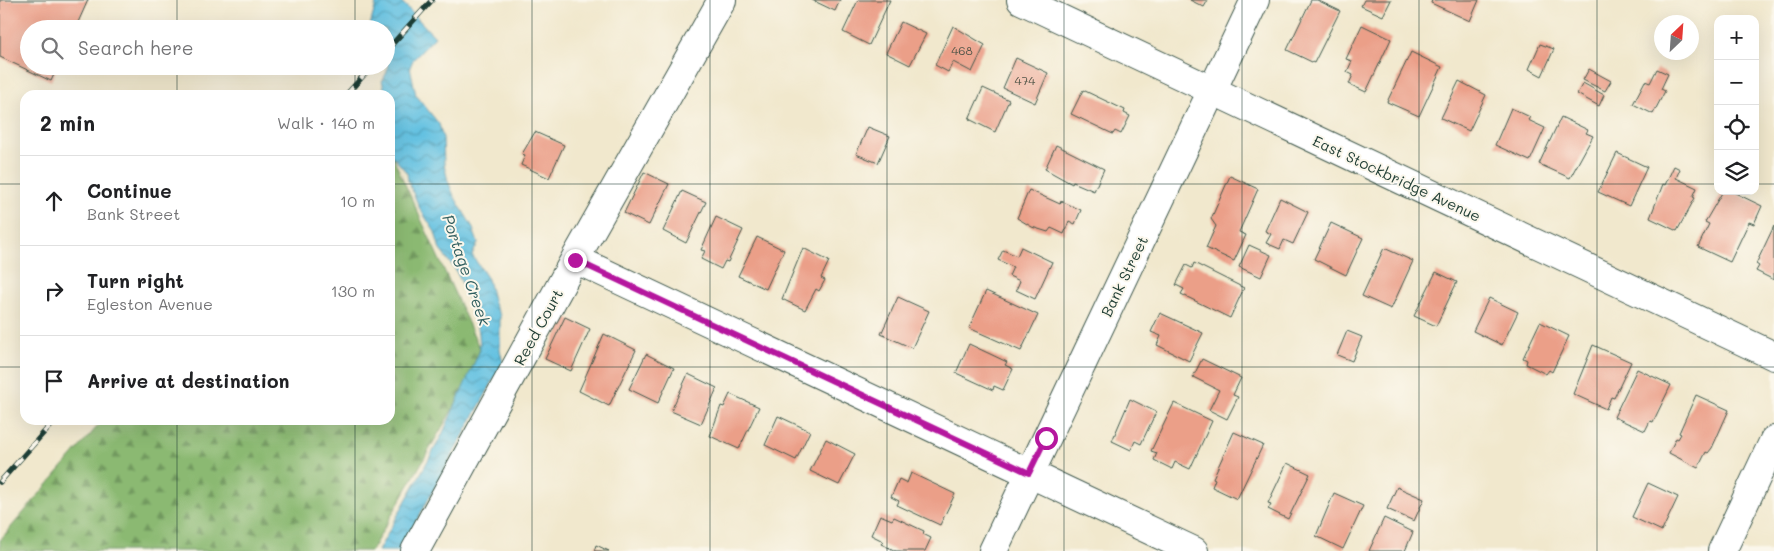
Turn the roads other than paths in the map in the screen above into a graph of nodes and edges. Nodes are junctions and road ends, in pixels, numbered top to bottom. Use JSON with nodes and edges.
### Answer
{"nodes":[{"id":1,"x":722,"y":0,"type":"edge"},
{"id":2,"x":1021,"y":0,"type":"edge"},
{"id":3,"x":1255,"y":0,"type":"edge"},
{"id":4,"x":1213,"y":90,"type":"junction"},
{"id":5,"x":575,"y":260,"type":"junction"},
{"id":6,"x":1774,"y":356,"type":"edge"},
{"id":7,"x":1774,"y":440,"type":"edge"},
{"id":8,"x":1029,"y":473,"type":"junction"},
{"id":9,"x":415,"y":551,"type":"edge"},
{"id":10,"x":993,"y":551,"type":"edge"},
{"id":11,"x":1194,"y":551,"type":"edge"},
{"id":12,"x":1722,"y":551,"type":"edge"}],
"edges":[{"from":1,"to":5,"type":"street","name":"Reed Court"},
{"from":2,"to":4,"type":"street","name":"East Stockbridge Avenue"},
{"from":3,"to":4,"type":"street","name":"Bank Street"},
{"from":4,"to":6,"type":"street","name":"East Stockbridge Avenue"},
{"from":4,"to":8,"type":"street","name":"Bank Street"},
{"from":5,"to":8,"type":"street"},
{"from":5,"to":9,"type":"street","name":"Reed Court"},
{"from":7,"to":12,"type":"street"},
{"from":8,"to":10,"type":"street","name":"Bank Street"},
{"from":8,"to":11,"type":"street"}]}
